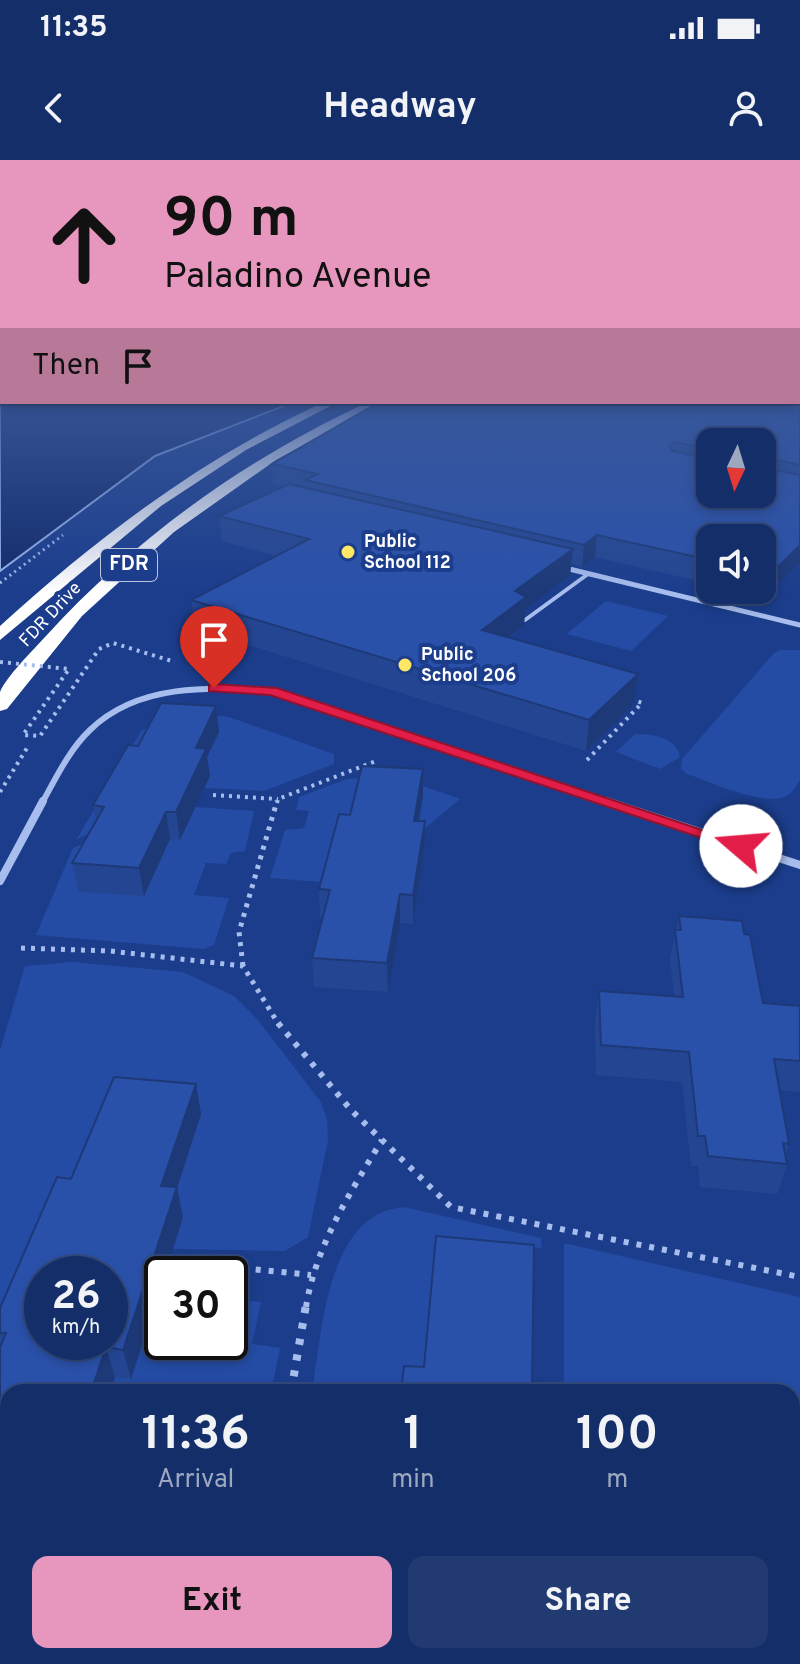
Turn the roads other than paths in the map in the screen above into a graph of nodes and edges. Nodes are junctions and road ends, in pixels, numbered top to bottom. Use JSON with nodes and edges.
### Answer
{"nodes":[{"id":1,"x":234,"y":451,"type":"edge"},
{"id":2,"x":277,"y":451,"type":"edge"},
{"id":3,"x":558,"y":567,"type":"edge"},
{"id":4,"x":588,"y":574,"type":"junction"},
{"id":5,"x":525,"y":620,"type":"edge"},
{"id":6,"x":800,"y":625,"type":"edge"},
{"id":7,"x":0,"y":635,"type":"edge"},
{"id":8,"x":0,"y":705,"type":"edge"},
{"id":9,"x":800,"y":865,"type":"edge"},
{"id":10,"x":0,"y":881,"type":"edge"}],
"edges":[{"from":1,"to":7,"type":"highway","name":"FDR Drive","number":"FDR"},
{"from":2,"to":8,"type":"highway","name":"FDR Drive","number":"FDR"},
{"from":3,"to":4,"type":"street"},
{"from":4,"to":5,"type":"lane"},
{"from":4,"to":6,"type":"street"},
{"from":9,"to":10,"type":"street"}]}
